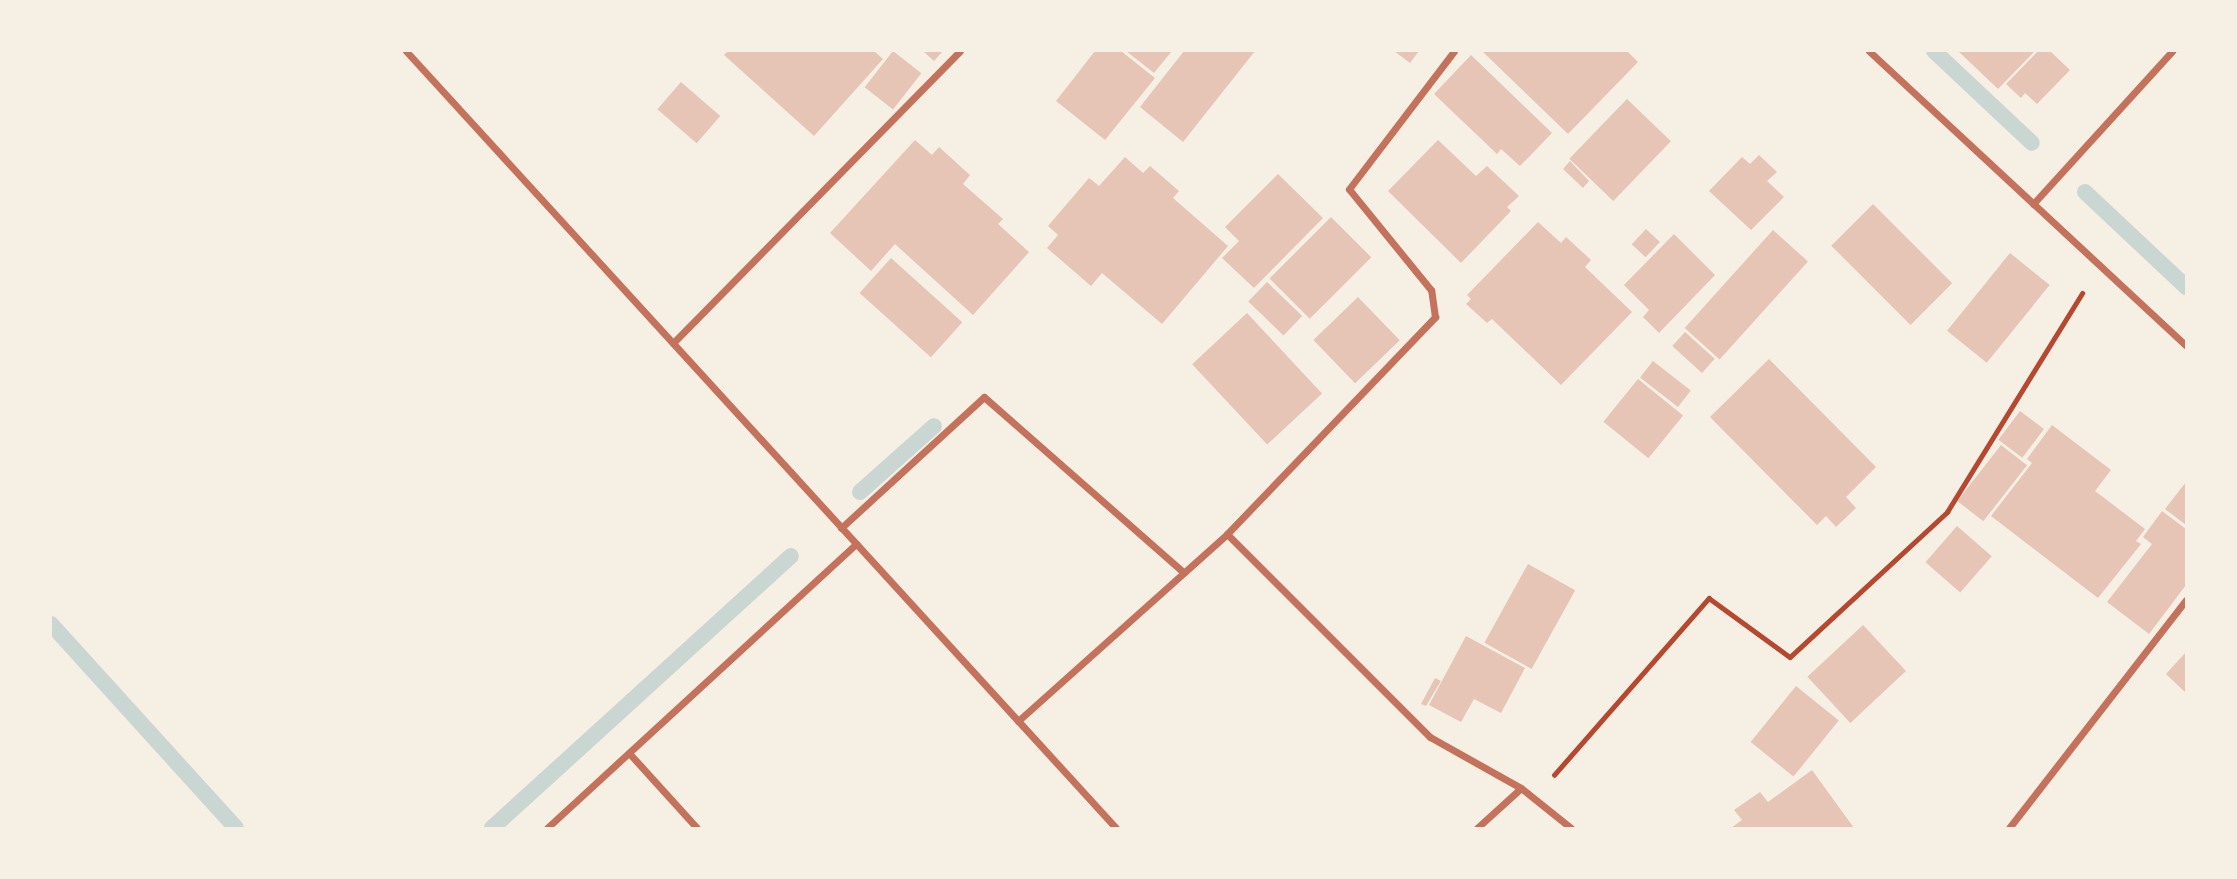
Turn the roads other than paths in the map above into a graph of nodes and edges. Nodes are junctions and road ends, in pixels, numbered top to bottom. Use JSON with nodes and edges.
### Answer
{"nodes":[{"id":1,"x":406,"y":51,"type":"edge"},
{"id":2,"x":960,"y":51,"type":"edge"},
{"id":3,"x":1454,"y":51,"type":"edge"},
{"id":4,"x":1869,"y":51,"type":"edge"},
{"id":5,"x":2172,"y":51,"type":"edge"},
{"id":6,"x":2033,"y":204,"type":"junction"},
{"id":7,"x":673,"y":344,"type":"junction"},
{"id":8,"x":2186,"y":346,"type":"edge"},
{"id":9,"x":841,"y":528,"type":"junction"},
{"id":10,"x":1227,"y":534,"type":"junction"},
{"id":11,"x":856,"y":544,"type":"junction"},
{"id":12,"x":1184,"y":573,"type":"junction"},
{"id":13,"x":2186,"y":600,"type":"edge"},
{"id":14,"x":1018,"y":721,"type":"junction"},
{"id":15,"x":629,"y":753,"type":"junction"},
{"id":16,"x":1521,"y":788,"type":"junction"},
{"id":17,"x":547,"y":828,"type":"edge"},
{"id":18,"x":697,"y":828,"type":"edge"},
{"id":19,"x":1116,"y":828,"type":"edge"},
{"id":20,"x":1477,"y":828,"type":"edge"},
{"id":21,"x":1571,"y":828,"type":"edge"},
{"id":22,"x":2009,"y":828,"type":"edge"}],
"edges":[{"from":1,"to":7,"type":"street"},
{"from":2,"to":7,"type":"street"},
{"from":3,"to":10,"type":"street"},
{"from":4,"to":6,"type":"street"},
{"from":5,"to":6,"type":"street"},
{"from":6,"to":8,"type":"street"},
{"from":7,"to":9,"type":"street"},
{"from":9,"to":11,"type":"street"},
{"from":9,"to":12,"type":"street"},
{"from":10,"to":12,"type":"street"},
{"from":10,"to":16,"type":"street"},
{"from":11,"to":14,"type":"street"},
{"from":11,"to":15,"type":"street"},
{"from":12,"to":14,"type":"street"},
{"from":13,"to":22,"type":"street"},
{"from":14,"to":19,"type":"street"},
{"from":15,"to":17,"type":"street"},
{"from":15,"to":18,"type":"street"},
{"from":16,"to":20,"type":"street"},
{"from":16,"to":21,"type":"street"}]}
